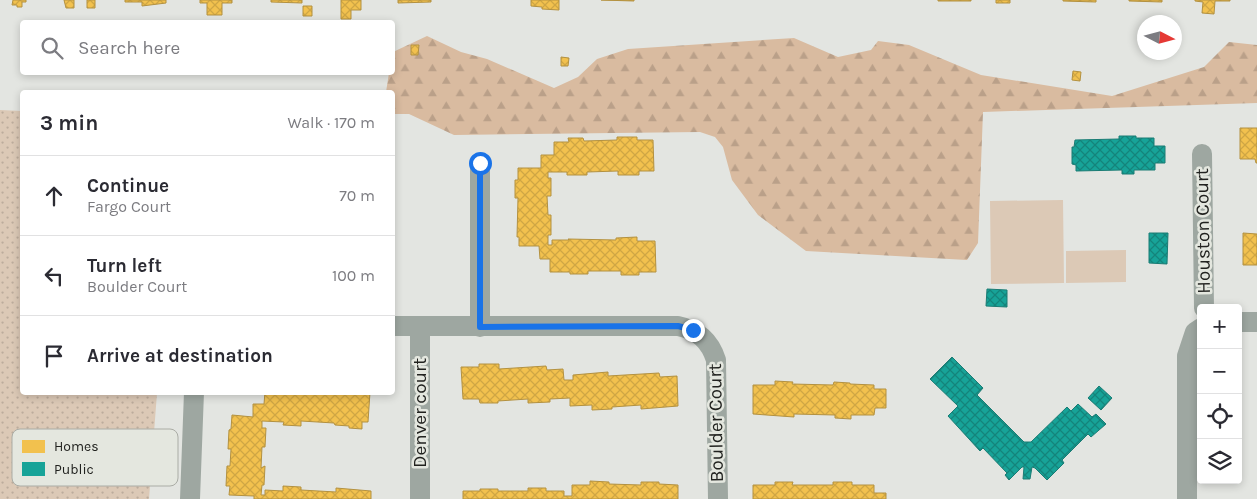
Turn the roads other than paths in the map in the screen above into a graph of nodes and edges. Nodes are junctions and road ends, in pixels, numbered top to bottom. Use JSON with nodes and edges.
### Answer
{"nodes":[{"id":1,"x":1202,"y":154,"type":"dead end"},
{"id":2,"x":480,"y":163,"type":"dead end"},
{"id":3,"x":1204,"y":304,"type":"edge"},
{"id":4,"x":1242,"y":322,"type":"edge"},
{"id":5,"x":1257,"y":322,"type":"edge"},
{"id":6,"x":395,"y":326,"type":"edge"},
{"id":7,"x":420,"y":327,"type":"junction"},
{"id":8,"x":480,"y":327,"type":"junction"},
{"id":9,"x":1197,"y":332,"type":"edge"},
{"id":10,"x":194,"y":395,"type":"edge"},
{"id":11,"x":190,"y":499,"type":"edge"},
{"id":12,"x":420,"y":499,"type":"edge"},
{"id":13,"x":718,"y":499,"type":"edge"},
{"id":14,"x":1187,"y":499,"type":"edge"}],
"edges":[{"from":1,"to":3,"type":"street","name":"Houston Court"},
{"from":2,"to":8,"type":"street"},
{"from":4,"to":5,"type":"street"},
{"from":6,"to":7,"type":"street","name":"Boulder Court"},
{"from":7,"to":8,"type":"street","name":"Boulder Court"},
{"from":7,"to":12,"type":"street","name":"Denver court"},
{"from":8,"to":13,"type":"street","name":"Boulder Court"},
{"from":9,"to":14,"type":"street"},
{"from":10,"to":11,"type":"street"}]}
